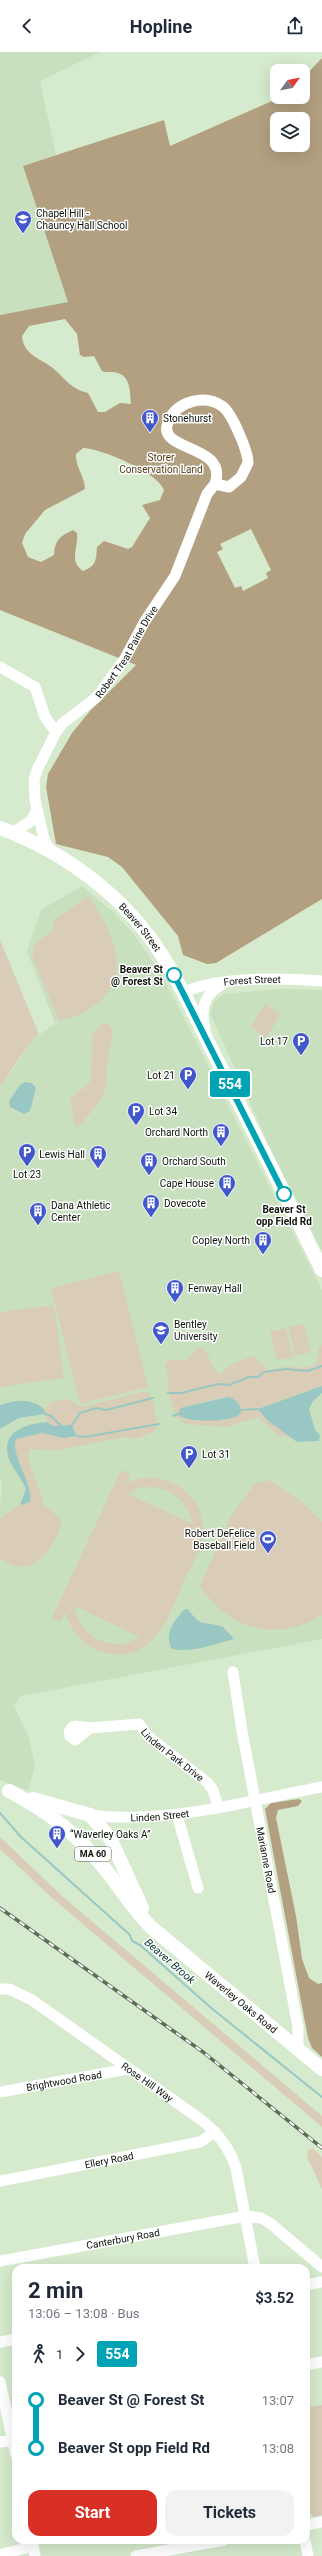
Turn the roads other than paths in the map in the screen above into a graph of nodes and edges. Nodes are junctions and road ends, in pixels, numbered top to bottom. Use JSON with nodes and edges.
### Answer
{"nodes":[{"id":1,"x":215,"y":484,"type":"junction"},
{"id":2,"x":0,"y":667,"type":"edge"},
{"id":3,"x":56,"y":732,"type":"junction"},
{"id":4,"x":37,"y":810,"type":"junction"},
{"id":5,"x":6,"y":831,"type":"edge"},
{"id":6,"x":51,"y":852,"type":"junction"},
{"id":7,"x":322,"y":981,"type":"edge"},
{"id":8,"x":223,"y":983,"type":"junction"},
{"id":9,"x":183,"y":993,"type":"junction"},
{"id":10,"x":212,"y":1051,"type":"junction"},
{"id":11,"x":322,"y":1270,"type":"edge"},
{"id":12,"x":233,"y":1672,"type":"dead end"},
{"id":13,"x":90,"y":1728,"type":"dead end"},
{"id":14,"x":322,"y":1787,"type":"edge"},
{"id":15,"x":4,"y":1790,"type":"edge"},
{"id":16,"x":254,"y":1800,"type":"junction"},
{"id":17,"x":218,"y":1807,"type":"junction"},
{"id":18,"x":90,"y":1815,"type":"junction"},
{"id":19,"x":177,"y":1815,"type":"junction"},
{"id":20,"x":122,"y":1818,"type":"junction"},
{"id":21,"x":112,"y":1841,"type":"junction"},
{"id":22,"x":83,"y":1844,"type":"junction"},
{"id":23,"x":198,"y":1888,"type":"dead end"},
{"id":24,"x":161,"y":1935,"type":"junction"},
{"id":25,"x":0,"y":1989,"type":"edge"},
{"id":26,"x":298,"y":2049,"type":"junction"},
{"id":27,"x":322,"y":2068,"type":"edge"},
{"id":28,"x":128,"y":2069,"type":"junction"},
{"id":29,"x":0,"y":2092,"type":"edge"},
{"id":30,"x":215,"y":2132,"type":"junction"},
{"id":31,"x":0,"y":2181,"type":"edge"},
{"id":32,"x":246,"y":2216,"type":"junction"},
{"id":33,"x":0,"y":2261,"type":"edge"},
{"id":34,"x":255,"y":2264,"type":"edge"},
{"id":35,"x":322,"y":2267,"type":"edge"},
{"id":36,"x":322,"y":2282,"type":"edge"},
{"id":37,"x":310,"y":2285,"type":"edge"},
{"id":38,"x":12,"y":2340,"type":"edge"},
{"id":39,"x":0,"y":2342,"type":"edge"},
{"id":40,"x":322,"y":2362,"type":"edge"},
{"id":41,"x":310,"y":2364,"type":"edge"},
{"id":42,"x":0,"y":2382,"type":"edge"},
{"id":43,"x":12,"y":2416,"type":"edge"},
{"id":44,"x":12,"y":2440,"type":"edge"},
{"id":45,"x":0,"y":2442,"type":"edge"},
{"id":46,"x":322,"y":2522,"type":"edge"},
{"id":47,"x":310,"y":2524,"type":"edge"},
{"id":48,"x":202,"y":2544,"type":"edge"},
{"id":49,"x":306,"y":2544,"type":"edge"},
{"id":50,"x":33,"y":2547,"type":"edge"},
{"id":51,"x":0,"y":2555,"type":"edge"},
{"id":52,"x":136,"y":2556,"type":"edge"},
{"id":53,"x":308,"y":2556,"type":"edge"}],
"edges":[{"from":1,"to":1,"type":"street"},
{"from":1,"to":3,"type":"street","name":"Robert Treat Paine Drive"},
{"from":2,"to":3,"type":"street"},
{"from":3,"to":4,"type":"street","name":"Robert Treat Paine Drive"},
{"from":4,"to":5,"type":"street"},
{"from":4,"to":6,"type":"street","name":"Robert Treat Paine Drive"},
{"from":5,"to":6,"type":"main road","name":"Beaver Street"},
{"from":6,"to":9,"type":"main road","name":"Beaver Street"},
{"from":7,"to":8,"type":"street","name":"Forest Street"},
{"from":8,"to":9,"type":"street","name":"Forest Street"},
{"from":8,"to":10,"type":"street"},
{"from":9,"to":10,"type":"main road","name":"Beaver Street"},
{"from":10,"to":11,"type":"main road","name":"Beaver Street"},
{"from":12,"to":16,"type":"street","name":"Marianne Road"},
{"from":13,"to":17,"type":"street","name":"Linden Park Drive"},
{"from":14,"to":16,"type":"street","name":"Linden Street"},
{"from":15,"to":18,"type":"main road","name":"Linden Street","number":"MA 60"},
{"from":15,"to":22,"type":"main road","name":"Waverley Oaks Road","number":"MA 60"},
{"from":16,"to":17,"type":"street","name":"Linden Street"},
{"from":16,"to":26,"type":"street","name":"Marianne Road"},
{"from":17,"to":19,"type":"street","name":"Linden Street"},
{"from":18,"to":20,"type":"street","name":"Linden Street"},
{"from":18,"to":21,"type":"main road","name":"Waverley Oaks Road","number":"MA 60"},
{"from":18,"to":22,"type":"main road"},
{"from":19,"to":20,"type":"street","name":"Linden Street"},
{"from":19,"to":23,"type":"street"},
{"from":20,"to":21,"type":"street"},
{"from":21,"to":24,"type":"main road","name":"Waverley Oaks Road","number":"MA 60"},
{"from":22,"to":24,"type":"main road","name":"Waverley Oaks Road","number":"MA 60"},
{"from":24,"to":26,"type":"main road","name":"Waverley Oaks Road","number":"MA 60"},
{"from":25,"to":28,"type":"street","name":"Rose Hill Way"},
{"from":26,"to":27,"type":"main road","name":"Waverley Oaks Road","number":"MA 60"},
{"from":28,"to":29,"type":"street","name":"Brightwood Road"},
{"from":28,"to":30,"type":"street","name":"Rose Hill Way"},
{"from":30,"to":31,"type":"street","name":"Ellery Road"},
{"from":30,"to":32,"type":"street","name":"Rose Hill Way"},
{"from":32,"to":33,"type":"street","name":"Canterbury Road"},
{"from":32,"to":34,"type":"street","name":"Rose Hill Way"},
{"from":32,"to":35,"type":"street"},
{"from":36,"to":37,"type":"street"},
{"from":38,"to":39,"type":"street"},
{"from":40,"to":41,"type":"street"},
{"from":42,"to":43,"type":"street"},
{"from":44,"to":45,"type":"street"},
{"from":46,"to":47,"type":"street"},
{"from":48,"to":52,"type":"street"},
{"from":49,"to":53,"type":"street"},
{"from":50,"to":51,"type":"street"}]}
